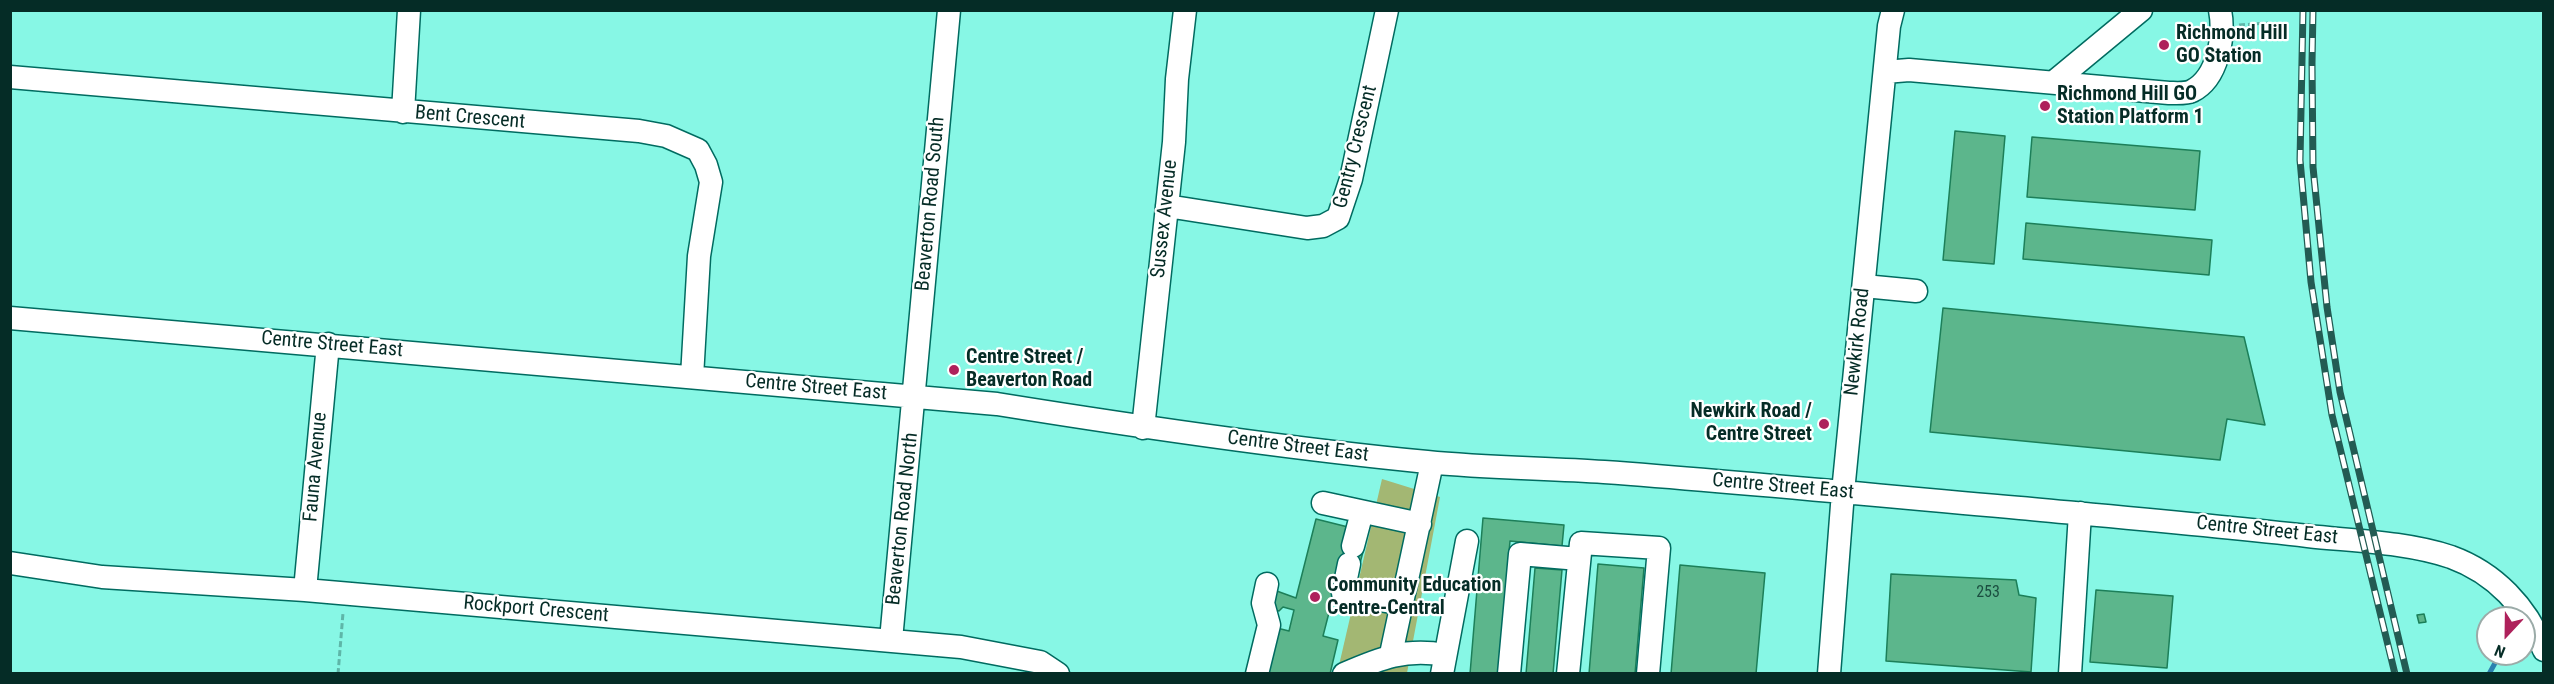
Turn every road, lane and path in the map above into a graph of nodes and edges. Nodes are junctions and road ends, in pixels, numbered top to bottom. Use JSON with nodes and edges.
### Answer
{"nodes":[{"id":1,"x":410,"y":10,"type":"edge"},
{"id":2,"x":949,"y":10,"type":"edge"},
{"id":3,"x":1185,"y":10,"type":"edge"},
{"id":4,"x":1387,"y":10,"type":"edge"},
{"id":5,"x":1893,"y":10,"type":"edge"},
{"id":6,"x":2141,"y":10,"type":"edge"},
{"id":7,"x":2222,"y":18,"type":"edge"},
{"id":8,"x":2268,"y":23,"type":"dead end"},
{"id":9,"x":1885,"y":72,"type":"junction"},
{"id":10,"x":10,"y":77,"type":"edge"},
{"id":11,"x":2054,"y":82,"type":"junction"},
{"id":12,"x":403,"y":112,"type":"junction"},
{"id":13,"x":1167,"y":206,"type":"junction"},
{"id":14,"x":1864,"y":286,"type":"junction"},
{"id":15,"x":1916,"y":291,"type":"dead end"},
{"id":16,"x":10,"y":318,"type":"edge"},
{"id":17,"x":328,"y":344,"type":"junction"},
{"id":18,"x":692,"y":376,"type":"junction"},
{"id":19,"x":915,"y":398,"type":"junction"},
{"id":20,"x":1143,"y":428,"type":"junction"},
{"id":21,"x":1432,"y":463,"type":"junction"},
{"id":22,"x":1843,"y":492,"type":"junction"},
{"id":23,"x":1323,"y":503,"type":"dead end"},
{"id":24,"x":1362,"y":512,"type":"junction"},
{"id":25,"x":2080,"y":513,"type":"junction"},
{"id":26,"x":1420,"y":524,"type":"junction"},
{"id":27,"x":1467,"y":541,"type":"dead end"},
{"id":28,"x":1579,"y":559,"type":"junction"},
{"id":29,"x":10,"y":562,"type":"edge"},
{"id":30,"x":1267,"y":584,"type":"dead end"},
{"id":31,"x":305,"y":590,"type":"junction"},
{"id":32,"x":345,"y":593,"type":"junction"},
{"id":33,"x":1402,"y":604,"type":"junction"},
{"id":34,"x":891,"y":640,"type":"junction"},
{"id":35,"x":2544,"y":650,"type":"edge"},
{"id":36,"x":1391,"y":654,"type":"junction"},
{"id":37,"x":1444,"y":664,"type":"edge"},
{"id":38,"x":339,"y":674,"type":"edge"},
{"id":39,"x":1058,"y":674,"type":"edge"},
{"id":40,"x":1257,"y":674,"type":"edge"},
{"id":41,"x":1344,"y":674,"type":"edge"},
{"id":42,"x":1509,"y":674,"type":"edge"},
{"id":43,"x":1568,"y":674,"type":"edge"},
{"id":44,"x":1648,"y":674,"type":"edge"},
{"id":45,"x":1828,"y":674,"type":"edge"},
{"id":46,"x":2070,"y":674,"type":"edge"}],
"edges":[{"from":1,"to":12,"type":"street"},
{"from":2,"to":19,"type":"street","name":"Beaverton Road South"},
{"from":3,"to":13,"type":"street","name":"Sussex Avenue"},
{"from":4,"to":13,"type":"street","name":"Gentry Crescent"},
{"from":5,"to":9,"type":"street","name":"Newkirk Road"},
{"from":6,"to":11,"type":"street"},
{"from":7,"to":8,"type":"path"},
{"from":7,"to":11,"type":"street"},
{"from":9,"to":11,"type":"street"},
{"from":9,"to":14,"type":"street","name":"Newkirk Road"},
{"from":10,"to":12,"type":"street","name":"Bent Crescent"},
{"from":12,"to":18,"type":"street","name":"Bent Crescent"},
{"from":13,"to":20,"type":"street","name":"Sussex Avenue"},
{"from":14,"to":15,"type":"street"},
{"from":14,"to":22,"type":"street","name":"Newkirk Road"},
{"from":16,"to":17,"type":"street","name":"Centre Street East"},
{"from":17,"to":18,"type":"street","name":"Centre Street East"},
{"from":17,"to":31,"type":"street","name":"Fauna Avenue"},
{"from":18,"to":19,"type":"street","name":"Centre Street East"},
{"from":19,"to":20,"type":"street","name":"Centre Street East"},
{"from":19,"to":34,"type":"street","name":"Beaverton Road North"},
{"from":20,"to":21,"type":"street","name":"Centre Street East"},
{"from":21,"to":22,"type":"street","name":"Centre Street East"},
{"from":21,"to":26,"type":"street"},
{"from":22,"to":25,"type":"street","name":"Centre Street East"},
{"from":22,"to":45,"type":"street","name":"Newkirk Road"},
{"from":23,"to":24,"type":"street"},
{"from":24,"to":26,"type":"street"},
{"from":24,"to":33,"type":"street"},
{"from":25,"to":35,"type":"street","name":"Centre Street East"},
{"from":25,"to":46,"type":"street"},
{"from":26,"to":33,"type":"street"},
{"from":27,"to":37,"type":"street"},
{"from":28,"to":42,"type":"street"},
{"from":28,"to":43,"type":"street"},
{"from":28,"to":44,"type":"street"},
{"from":29,"to":31,"type":"street","name":"Rockport Crescent"},
{"from":30,"to":40,"type":"street"},
{"from":31,"to":32,"type":"street","name":"Rockport Crescent"},
{"from":32,"to":34,"type":"street","name":"Rockport Crescent"},
{"from":32,"to":38,"type":"path"},
{"from":33,"to":36,"type":"street"},
{"from":34,"to":39,"type":"street","name":"Rockport Crescent"},
{"from":36,"to":37,"type":"street"},
{"from":36,"to":41,"type":"street"}]}
